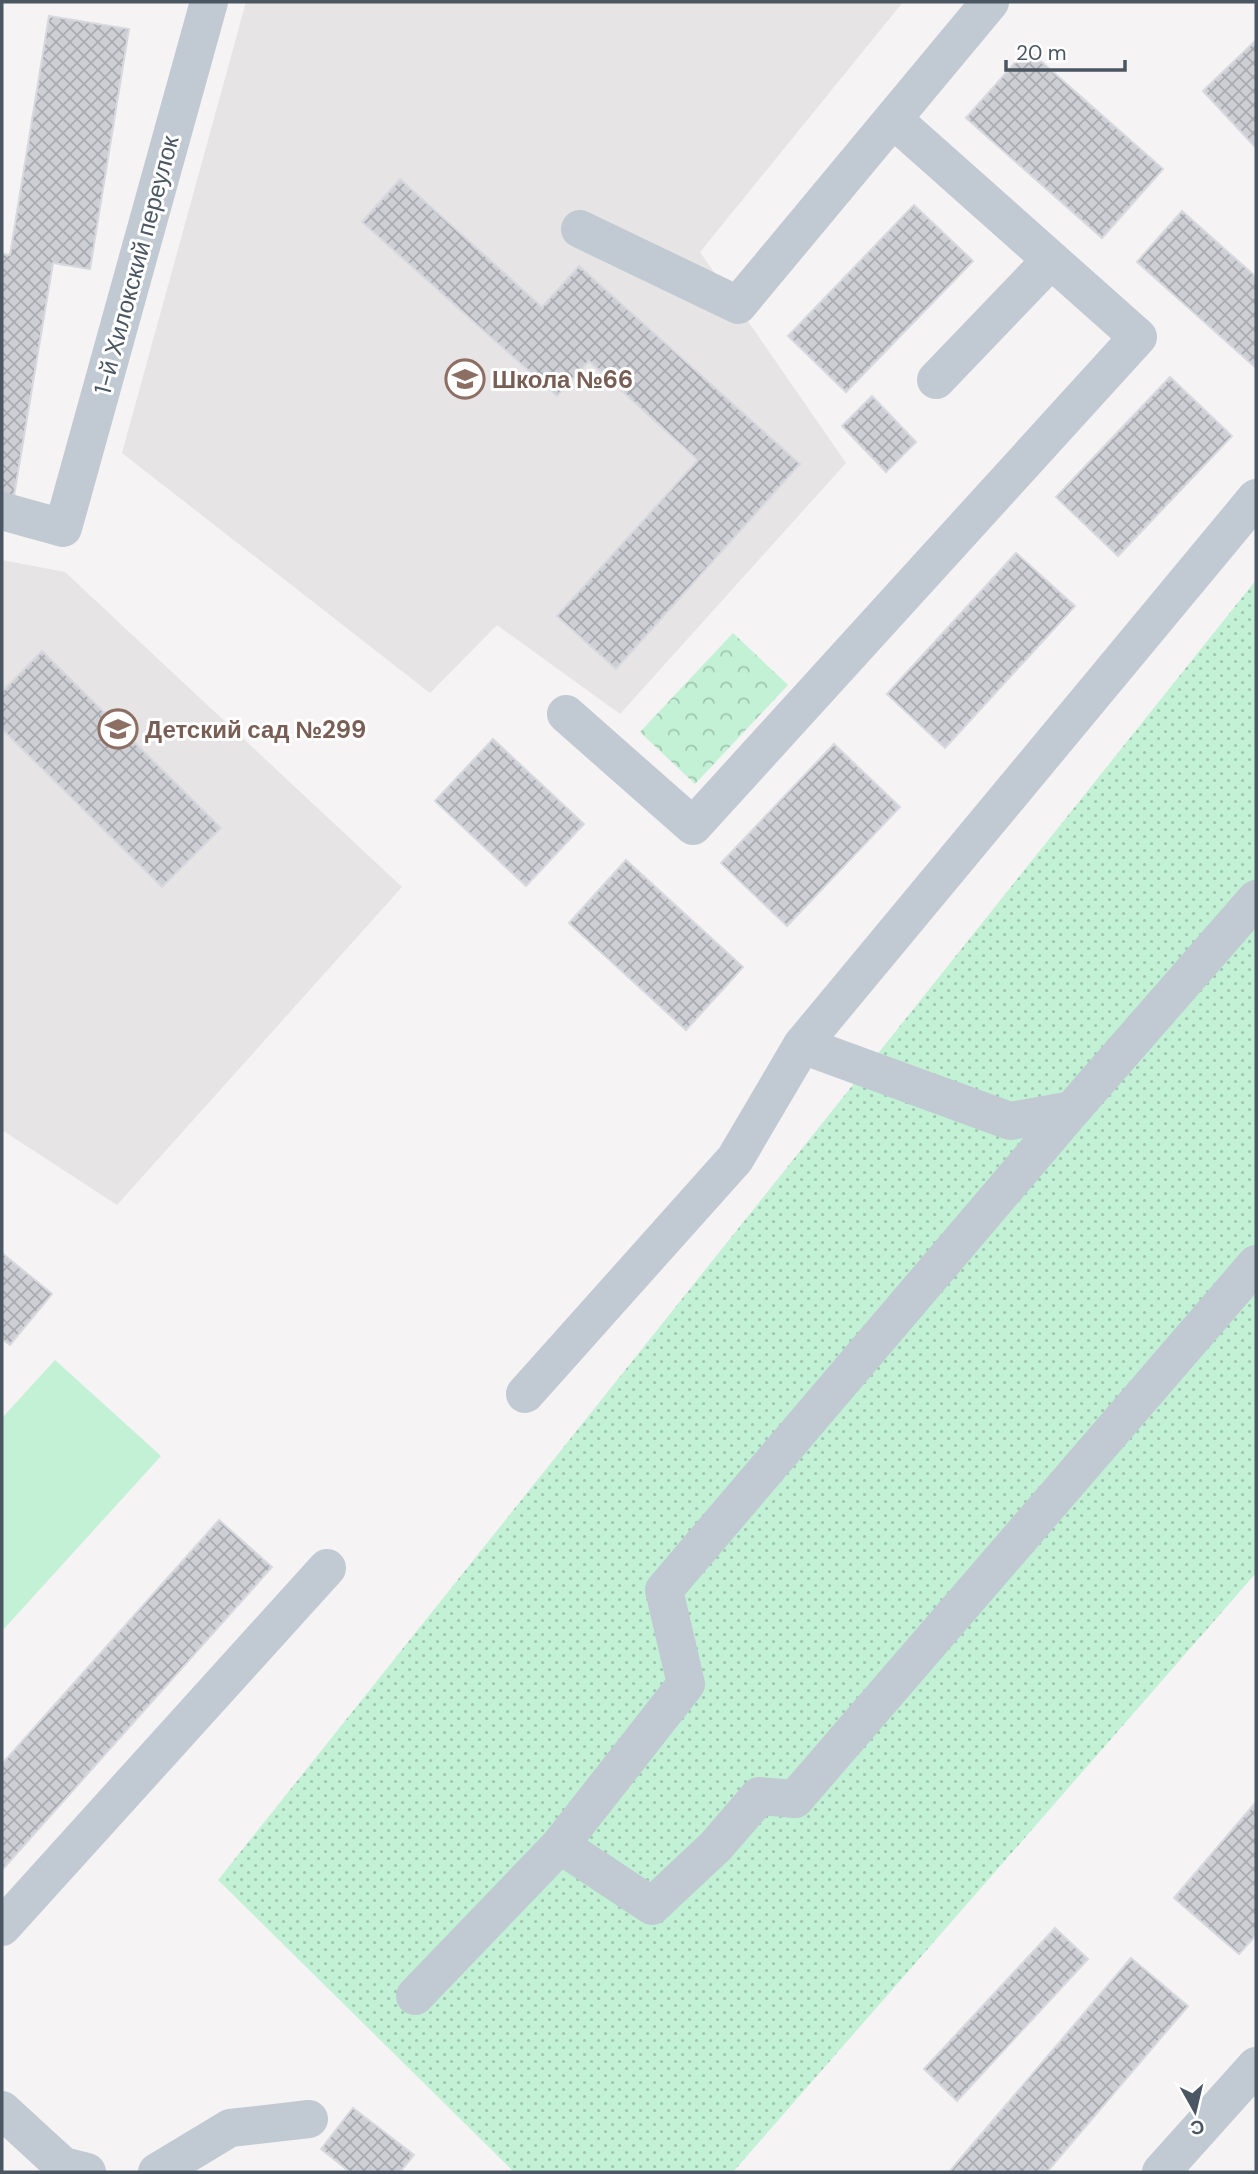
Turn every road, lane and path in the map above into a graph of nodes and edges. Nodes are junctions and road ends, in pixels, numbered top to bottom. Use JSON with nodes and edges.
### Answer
{"nodes":[{"id":1,"x":209,"y":2,"type":"edge"},
{"id":2,"x":990,"y":2,"type":"edge"},
{"id":3,"x":894,"y":120,"type":"junction"},
{"id":4,"x":580,"y":229,"type":"dead end"},
{"id":5,"x":1051,"y":260,"type":"junction"},
{"id":6,"x":936,"y":380,"type":"dead end"},
{"id":7,"x":1256,"y":498,"type":"edge"},
{"id":8,"x":2,"y":512,"type":"edge"},
{"id":9,"x":566,"y":714,"type":"dead end"},
{"id":10,"x":1256,"y":899,"type":"edge"},
{"id":11,"x":802,"y":1045,"type":"junction"},
{"id":12,"x":1072,"y":1110,"type":"junction"},
{"id":13,"x":1256,"y":1264,"type":"edge"},
{"id":14,"x":525,"y":1394,"type":"dead end"},
{"id":15,"x":327,"y":1568,"type":"dead end"},
{"id":16,"x":560,"y":1845,"type":"junction"},
{"id":17,"x":2,"y":1927,"type":"edge"},
{"id":18,"x":415,"y":1996,"type":"dead end"},
{"id":19,"x":1256,"y":2066,"type":"edge"},
{"id":20,"x":2,"y":2110,"type":"edge"},
{"id":21,"x":310,"y":2119,"type":"dead end"},
{"id":22,"x":74,"y":2170,"type":"edge"},
{"id":23,"x":158,"y":2172,"type":"edge"},
{"id":24,"x":1161,"y":2172,"type":"edge"}],
"edges":[{"from":1,"to":8,"type":"street","name":"1-й Хилокский переулок"},
{"from":2,"to":3,"type":"street"},
{"from":3,"to":4,"type":"street"},
{"from":3,"to":5,"type":"street"},
{"from":5,"to":6,"type":"street"},
{"from":5,"to":9,"type":"street"},
{"from":7,"to":11,"type":"street"},
{"from":10,"to":12,"type":"street"},
{"from":11,"to":12,"type":"street"},
{"from":11,"to":14,"type":"street"},
{"from":12,"to":16,"type":"street"},
{"from":13,"to":16,"type":"street"},
{"from":15,"to":17,"type":"street"},
{"from":16,"to":18,"type":"street"},
{"from":19,"to":24,"type":"street"},
{"from":20,"to":22,"type":"street"},
{"from":21,"to":23,"type":"street"}]}
